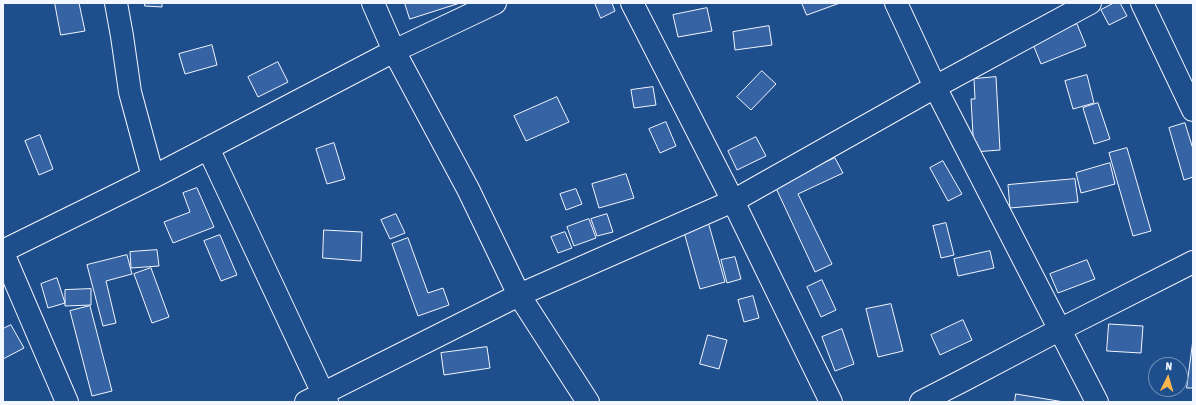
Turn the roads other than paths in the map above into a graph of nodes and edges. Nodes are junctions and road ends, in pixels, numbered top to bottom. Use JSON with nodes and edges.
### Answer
{"nodes":[{"id":1,"x":116,"y":3,"type":"edge"},
{"id":2,"x":373,"y":3,"type":"edge"},
{"id":3,"x":495,"y":3,"type":"edge"},
{"id":4,"x":632,"y":3,"type":"edge"},
{"id":5,"x":896,"y":3,"type":"edge"},
{"id":6,"x":1090,"y":3,"type":"edge"},
{"id":7,"x":1142,"y":3,"type":"edge"},
{"id":8,"x":394,"y":52,"type":"junction"},
{"id":9,"x":935,"y":87,"type":"junction"},
{"id":10,"x":1193,"y":110,"type":"edge"},
{"id":11,"x":208,"y":148,"type":"junction"},
{"id":12,"x":153,"y":177,"type":"junction"},
{"id":13,"x":733,"y":200,"type":"junction"},
{"id":14,"x":3,"y":252,"type":"edge"},
{"id":15,"x":1193,"y":262,"type":"edge"},
{"id":16,"x":520,"y":295,"type":"junction"},
{"id":17,"x":1058,"y":330,"type":"junction"},
{"id":18,"x":319,"y":399,"type":"edge"},
{"id":19,"x":67,"y":402,"type":"edge"},
{"id":20,"x":588,"y":402,"type":"edge"},
{"id":21,"x":831,"y":402,"type":"edge"},
{"id":22,"x":921,"y":402,"type":"edge"},
{"id":23,"x":1097,"y":402,"type":"edge"}],
"edges":[{"from":1,"to":12,"type":"street"},
{"from":2,"to":8,"type":"street"},
{"from":3,"to":8,"type":"street"},
{"from":4,"to":13,"type":"street"},
{"from":5,"to":9,"type":"street"},
{"from":6,"to":9,"type":"street"},
{"from":7,"to":10,"type":"street"},
{"from":8,"to":11,"type":"street"},
{"from":8,"to":16,"type":"street"},
{"from":9,"to":13,"type":"street"},
{"from":9,"to":17,"type":"street"},
{"from":11,"to":12,"type":"street"},
{"from":11,"to":18,"type":"street"},
{"from":12,"to":14,"type":"street"},
{"from":13,"to":16,"type":"street"},
{"from":13,"to":21,"type":"street"},
{"from":14,"to":19,"type":"street"},
{"from":15,"to":17,"type":"street"},
{"from":16,"to":18,"type":"street"},
{"from":16,"to":20,"type":"street"},
{"from":17,"to":22,"type":"street"},
{"from":17,"to":23,"type":"street"}]}
